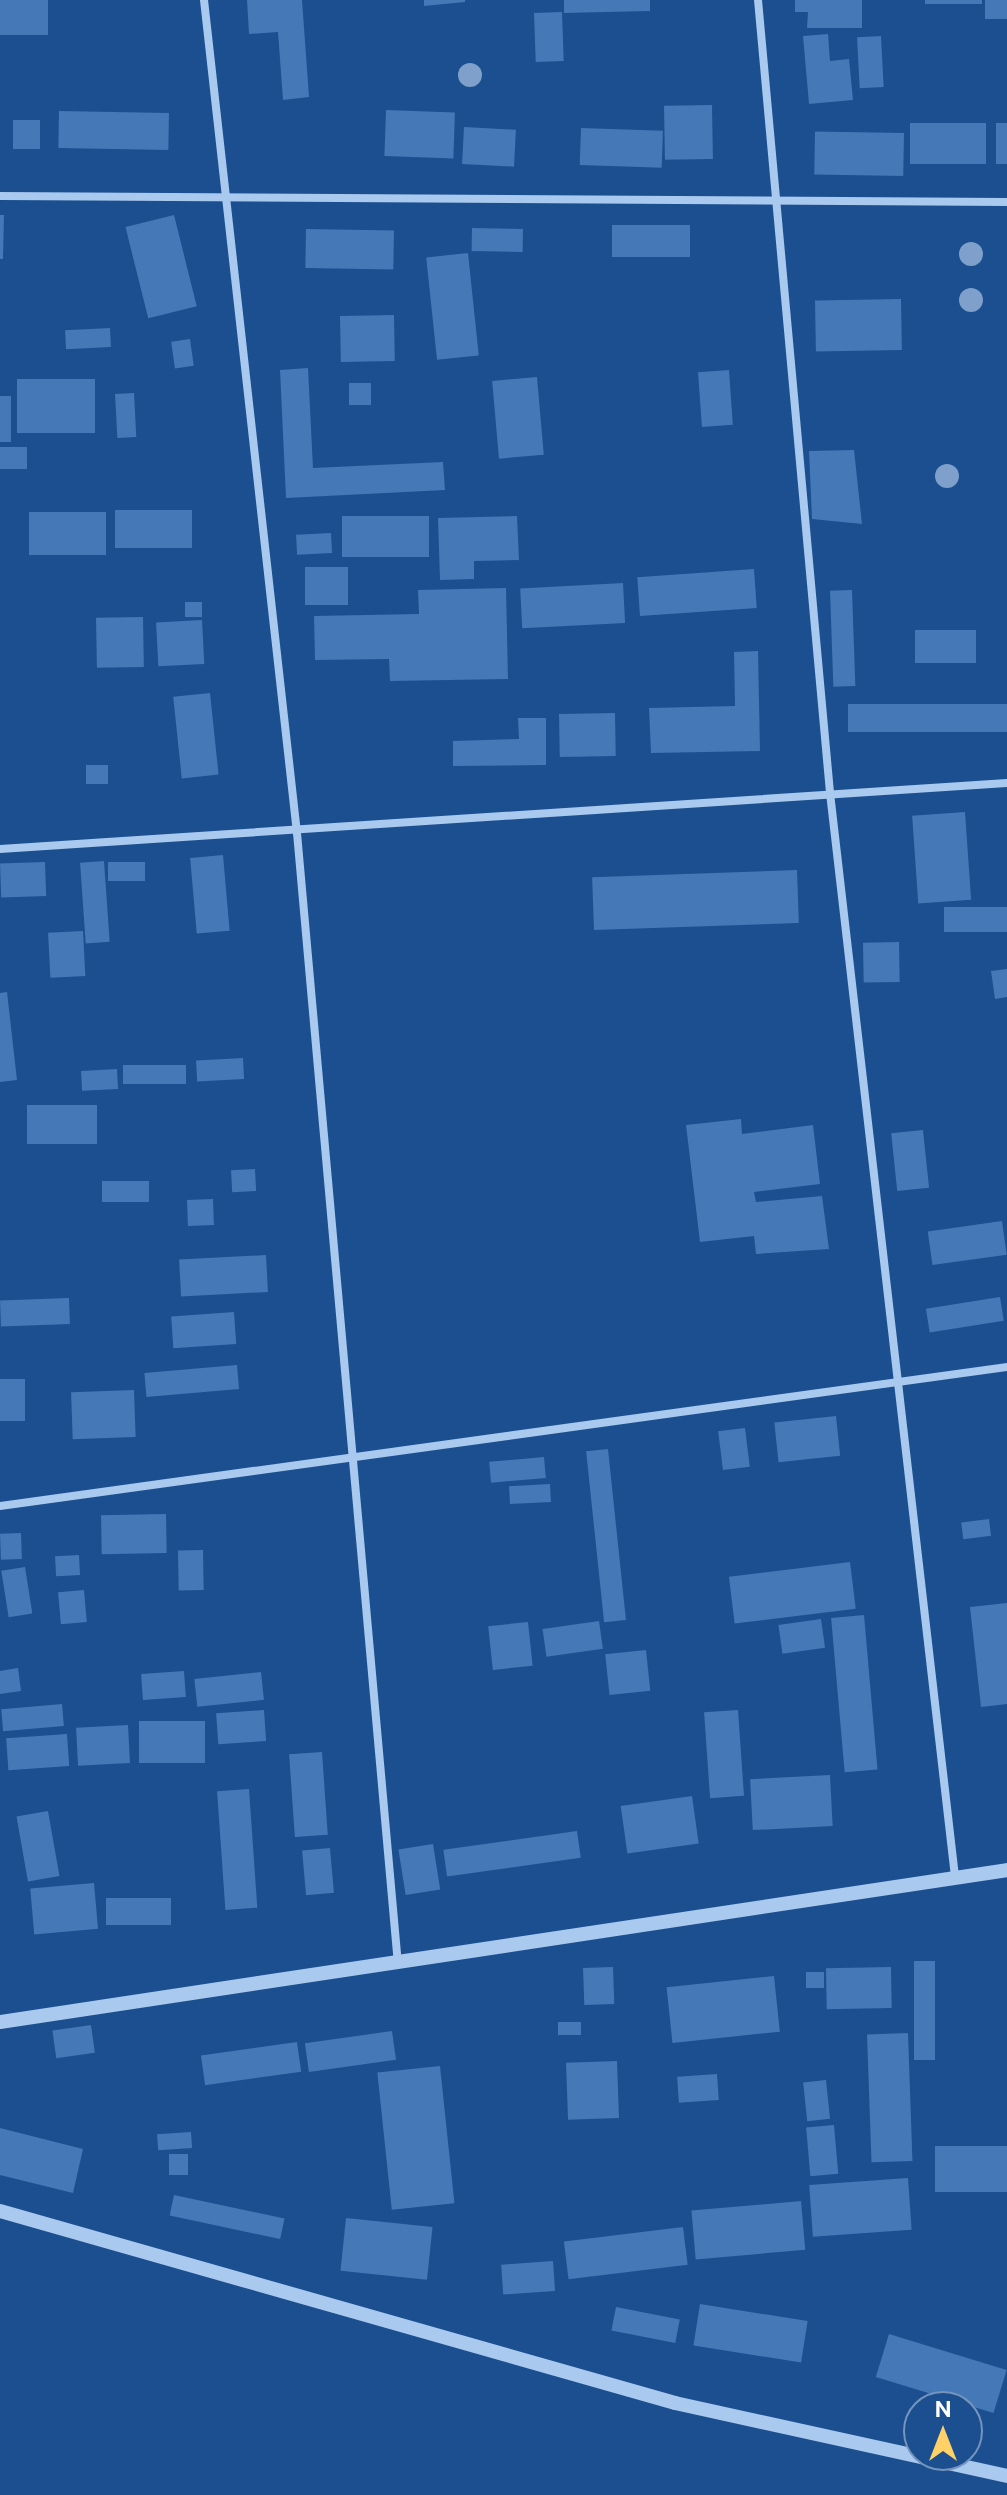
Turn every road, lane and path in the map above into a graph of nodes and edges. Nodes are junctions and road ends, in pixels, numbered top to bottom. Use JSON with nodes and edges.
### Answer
{"nodes":[{"id":1,"x":204,"y":0,"type":"edge"},
{"id":2,"x":758,"y":0,"type":"edge"},
{"id":3,"x":0,"y":196,"type":"edge"},
{"id":4,"x":223,"y":199,"type":"junction"},
{"id":5,"x":776,"y":200,"type":"junction"},
{"id":6,"x":1007,"y":202,"type":"edge"},
{"id":7,"x":1007,"y":783,"type":"edge"},
{"id":8,"x":830,"y":793,"type":"junction"},
{"id":9,"x":297,"y":833,"type":"junction"},
{"id":10,"x":0,"y":849,"type":"edge"},
{"id":11,"x":1007,"y":1367,"type":"edge"},
{"id":12,"x":895,"y":1379,"type":"junction"},
{"id":13,"x":352,"y":1453,"type":"junction"},
{"id":14,"x":0,"y":1506,"type":"edge"},
{"id":15,"x":1007,"y":1870,"type":"edge"},
{"id":16,"x":955,"y":1876,"type":"junction"},
{"id":17,"x":398,"y":1965,"type":"junction"},
{"id":18,"x":0,"y":2022,"type":"edge"},
{"id":19,"x":0,"y":2211,"type":"edge"},
{"id":20,"x":1007,"y":2476,"type":"edge"}],
"edges":[{"from":1,"to":4,"type":"street"},
{"from":2,"to":5,"type":"street"},
{"from":3,"to":4,"type":"street"},
{"from":4,"to":5,"type":"street"},
{"from":4,"to":9,"type":"street"},
{"from":5,"to":6,"type":"street"},
{"from":5,"to":8,"type":"street"},
{"from":7,"to":8,"type":"street"},
{"from":8,"to":9,"type":"street"},
{"from":8,"to":12,"type":"street"},
{"from":9,"to":10,"type":"street"},
{"from":9,"to":13,"type":"street"},
{"from":11,"to":12,"type":"street"},
{"from":12,"to":13,"type":"street"},
{"from":12,"to":16,"type":"street"},
{"from":13,"to":14,"type":"street"},
{"from":13,"to":17,"type":"street"},
{"from":15,"to":16,"type":"street"},
{"from":16,"to":17,"type":"street"},
{"from":17,"to":18,"type":"street"},
{"from":19,"to":20,"type":"street"}]}
